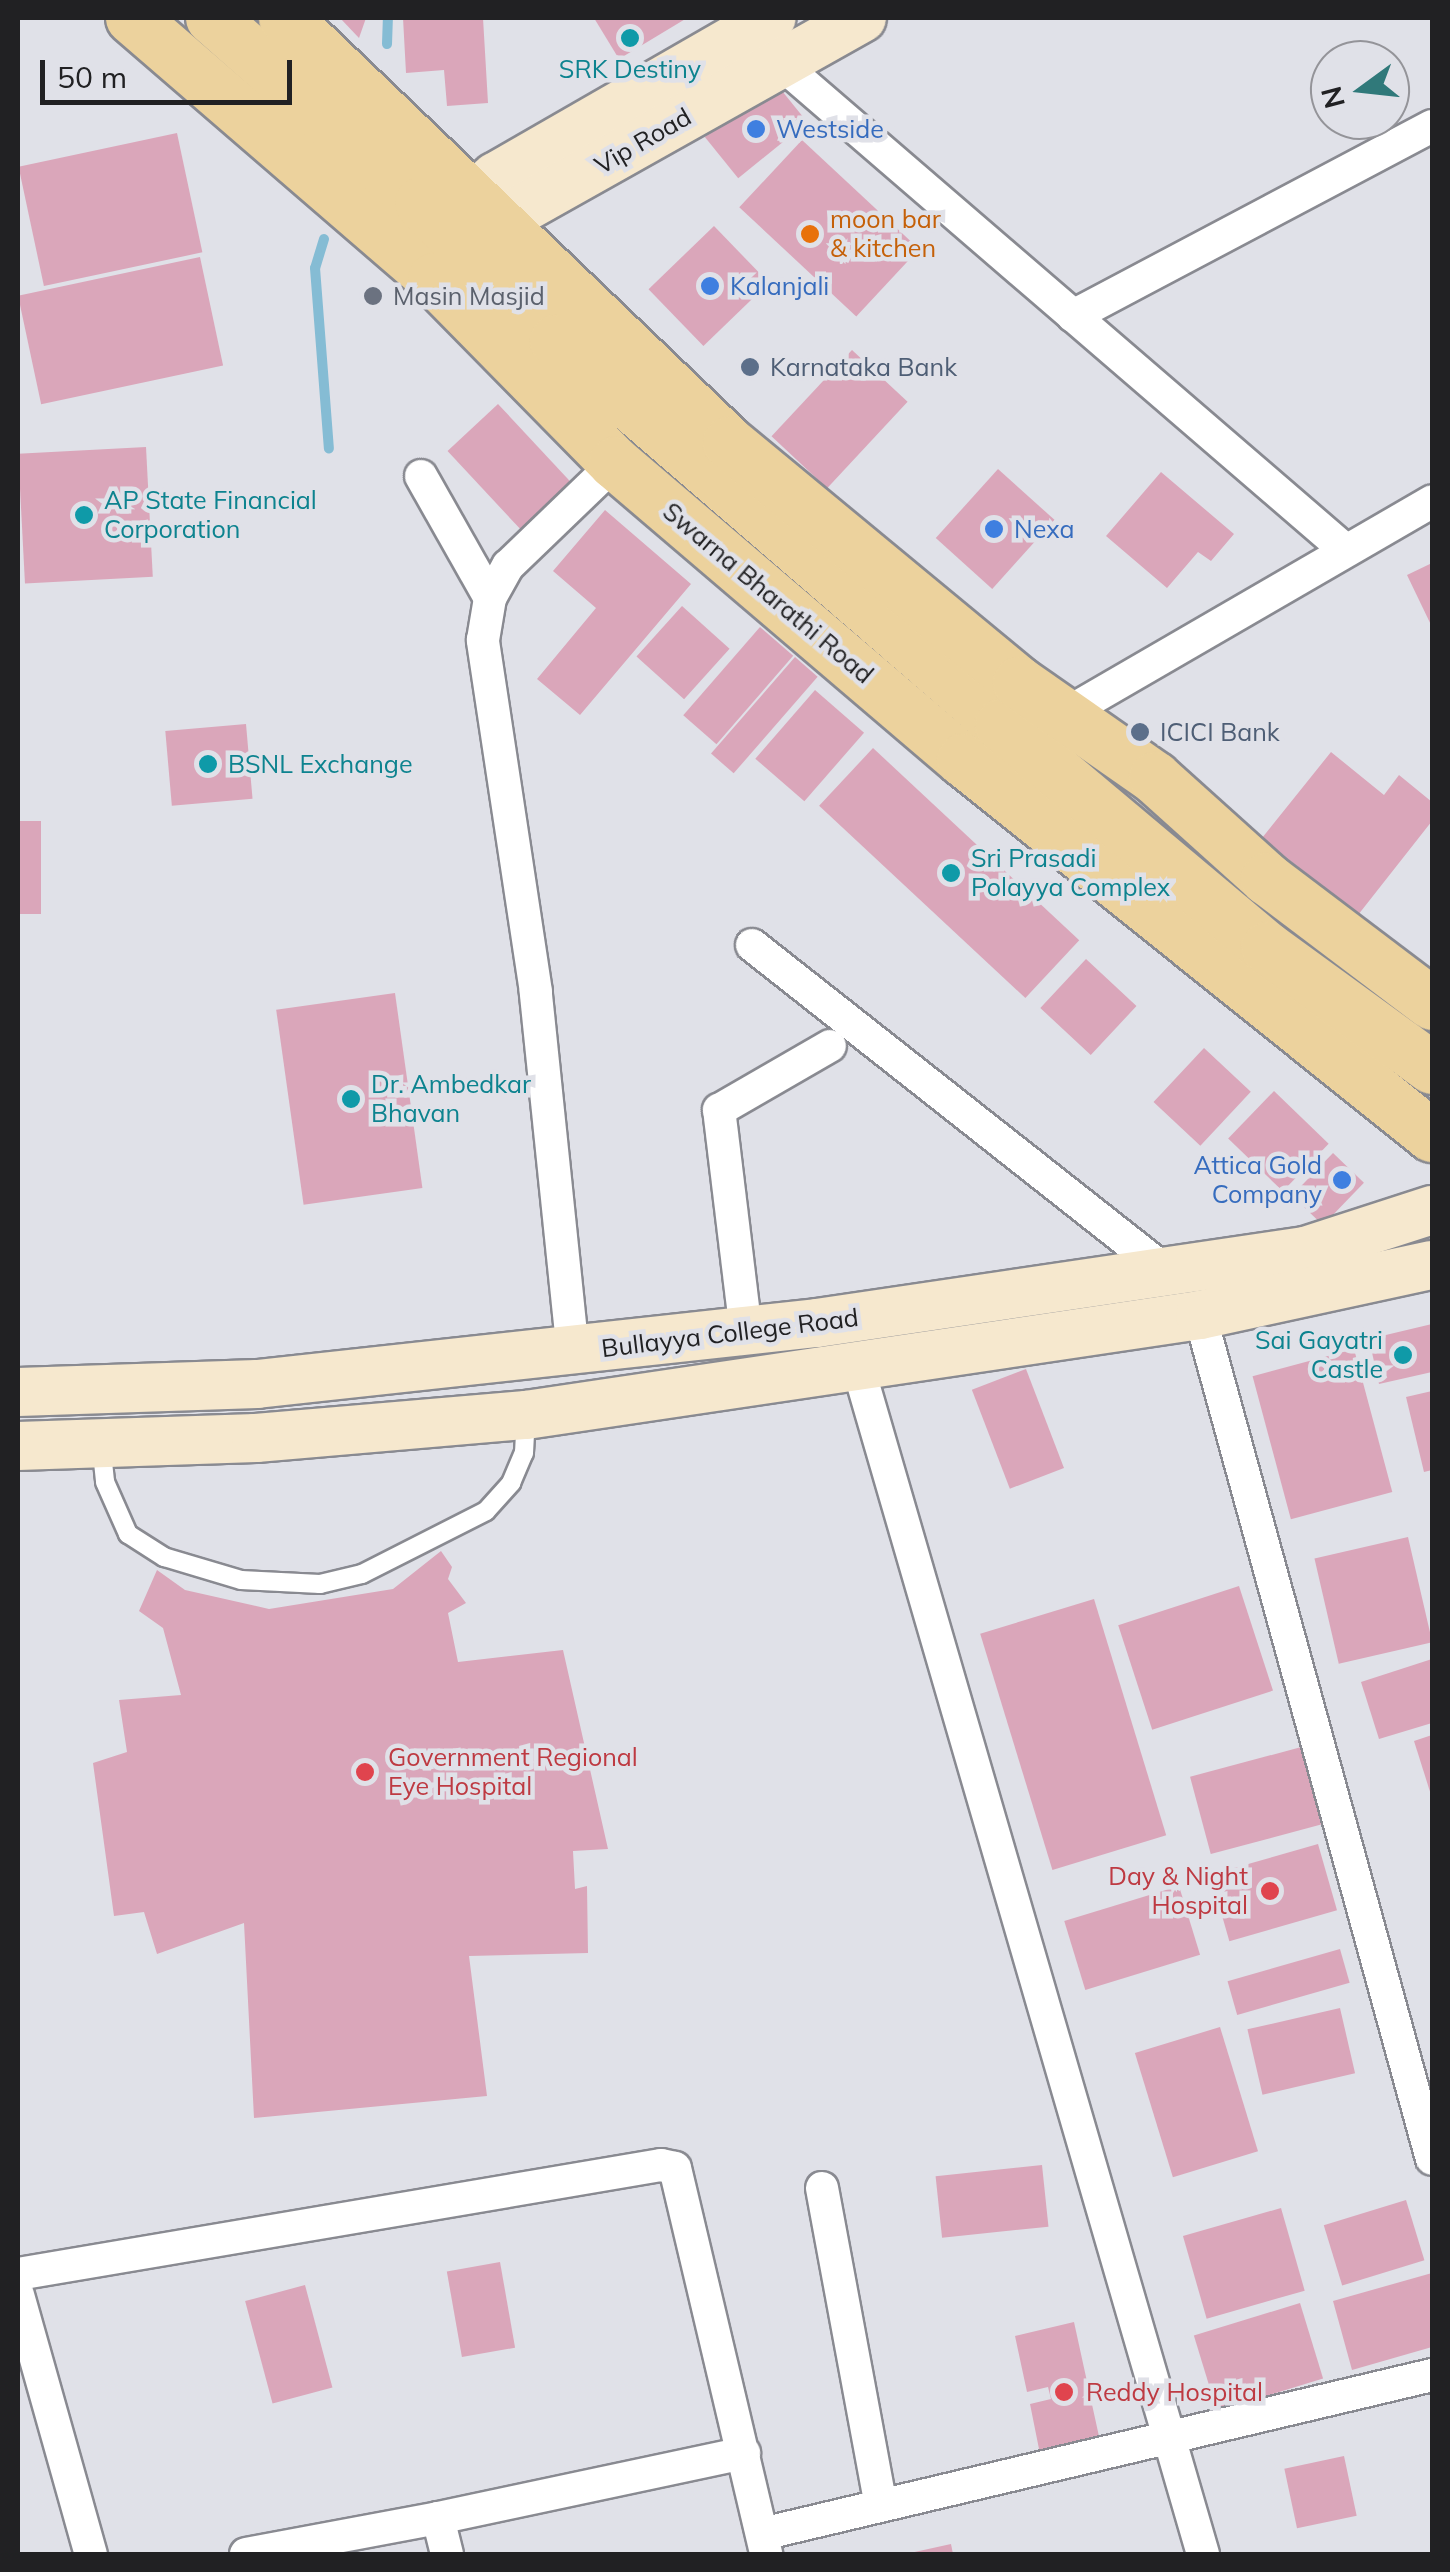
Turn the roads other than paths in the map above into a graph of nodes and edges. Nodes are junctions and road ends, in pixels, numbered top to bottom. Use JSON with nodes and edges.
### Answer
{"nodes":[{"id":1,"x":132,"y":18,"type":"edge"},
{"id":2,"x":212,"y":18,"type":"edge"},
{"id":3,"x":285,"y":18,"type":"edge"},
{"id":4,"x":862,"y":18,"type":"edge"},
{"id":5,"x":775,"y":40,"type":"edge"},
{"id":6,"x":1432,"y":126,"type":"edge"},
{"id":7,"x":455,"y":238,"type":"junction"},
{"id":8,"x":1073,"y":316,"type":"junction"},
{"id":9,"x":615,"y":463,"type":"junction"},
{"id":10,"x":421,"y":476,"type":"dead end"},
{"id":11,"x":1432,"y":501,"type":"edge"},
{"id":12,"x":1343,"y":548,"type":"junction"},
{"id":13,"x":490,"y":598,"type":"junction"},
{"id":14,"x":1067,"y":713,"type":"junction"},
{"id":15,"x":752,"y":944,"type":"dead end"},
{"id":16,"x":1432,"y":1004,"type":"edge"},
{"id":17,"x":830,"y":1046,"type":"dead end"},
{"id":18,"x":1432,"y":1068,"type":"edge"},
{"id":19,"x":1432,"y":1136,"type":"edge"},
{"id":20,"x":1432,"y":1210,"type":"edge"},
{"id":21,"x":1432,"y":1265,"type":"edge"},
{"id":22,"x":1168,"y":1274,"type":"junction"},
{"id":23,"x":1200,"y":1315,"type":"junction"},
{"id":24,"x":746,"y":1332,"type":"junction"},
{"id":25,"x":573,"y":1353,"type":"junction"},
{"id":26,"x":860,"y":1370,"type":"junction"},
{"id":27,"x":18,"y":1392,"type":"edge"},
{"id":28,"x":526,"y":1414,"type":"junction"},
{"id":29,"x":100,"y":1443,"type":"junction"},
{"id":30,"x":18,"y":1446,"type":"edge"},
{"id":31,"x":1432,"y":2159,"type":"edge"},
{"id":32,"x":822,"y":2188,"type":"dead end"},
{"id":33,"x":18,"y":2274,"type":"edge"},
{"id":34,"x":18,"y":2295,"type":"edge"},
{"id":35,"x":1432,"y":2376,"type":"edge"},
{"id":36,"x":1173,"y":2441,"type":"junction"},
{"id":37,"x":744,"y":2453,"type":"junction"},
{"id":38,"x":882,"y":2506,"type":"junction"},
{"id":39,"x":438,"y":2518,"type":"junction"},
{"id":40,"x":764,"y":2544,"type":"edge"},
{"id":41,"x":91,"y":2554,"type":"edge"},
{"id":42,"x":246,"y":2554,"type":"edge"},
{"id":43,"x":447,"y":2554,"type":"edge"},
{"id":44,"x":1203,"y":2554,"type":"edge"}],
"edges":[{"from":1,"to":7,"type":"main road","name":"Swarna Bharathi Road"},
{"from":2,"to":7,"type":"main road"},
{"from":3,"to":7,"type":"main road"},
{"from":4,"to":5,"type":"main road","name":"Vip Road"},
{"from":5,"to":7,"type":"main road","name":"Vip Road"},
{"from":5,"to":8,"type":"street"},
{"from":6,"to":8,"type":"street"},
{"from":7,"to":9,"type":"main road","name":"Swarna Bharathi Road"},
{"from":7,"to":14,"type":"main road"},
{"from":7,"to":18,"type":"main road"},
{"from":8,"to":12,"type":"street"},
{"from":9,"to":13,"type":"street"},
{"from":9,"to":19,"type":"main road","name":"Swarna Bharathi Road"},
{"from":10,"to":13,"type":"street"},
{"from":11,"to":12,"type":"street"},
{"from":12,"to":14,"type":"street"},
{"from":13,"to":25,"type":"street"},
{"from":14,"to":16,"type":"main road"},
{"from":15,"to":22,"type":"street"},
{"from":17,"to":24,"type":"street"},
{"from":20,"to":22,"type":"main road","name":"Bullayya College Road"},
{"from":21,"to":23,"type":"main road","name":"Bullayya College Road"},
{"from":22,"to":24,"type":"main road","name":"Bullayya College Road"},
{"from":23,"to":26,"type":"main road","name":"Bullayya College Road"},
{"from":23,"to":31,"type":"street"},
{"from":24,"to":25,"type":"main road","name":"Bullayya College Road"},
{"from":25,"to":27,"type":"main road","name":"Bullayya College Road"},
{"from":26,"to":28,"type":"main road","name":"Bullayya College Road"},
{"from":26,"to":36,"type":"street"},
{"from":28,"to":29,"type":"main road","name":"Bullayya College Road"},
{"from":28,"to":29,"type":"lane"},
{"from":29,"to":30,"type":"main road","name":"Bullayya College Road"},
{"from":32,"to":38,"type":"street"},
{"from":33,"to":37,"type":"street"},
{"from":34,"to":41,"type":"street"},
{"from":35,"to":36,"type":"street"},
{"from":36,"to":38,"type":"street"},
{"from":36,"to":44,"type":"street"},
{"from":37,"to":39,"type":"street"},
{"from":37,"to":40,"type":"street"},
{"from":38,"to":40,"type":"street"},
{"from":39,"to":42,"type":"street"},
{"from":39,"to":43,"type":"street"}]}
